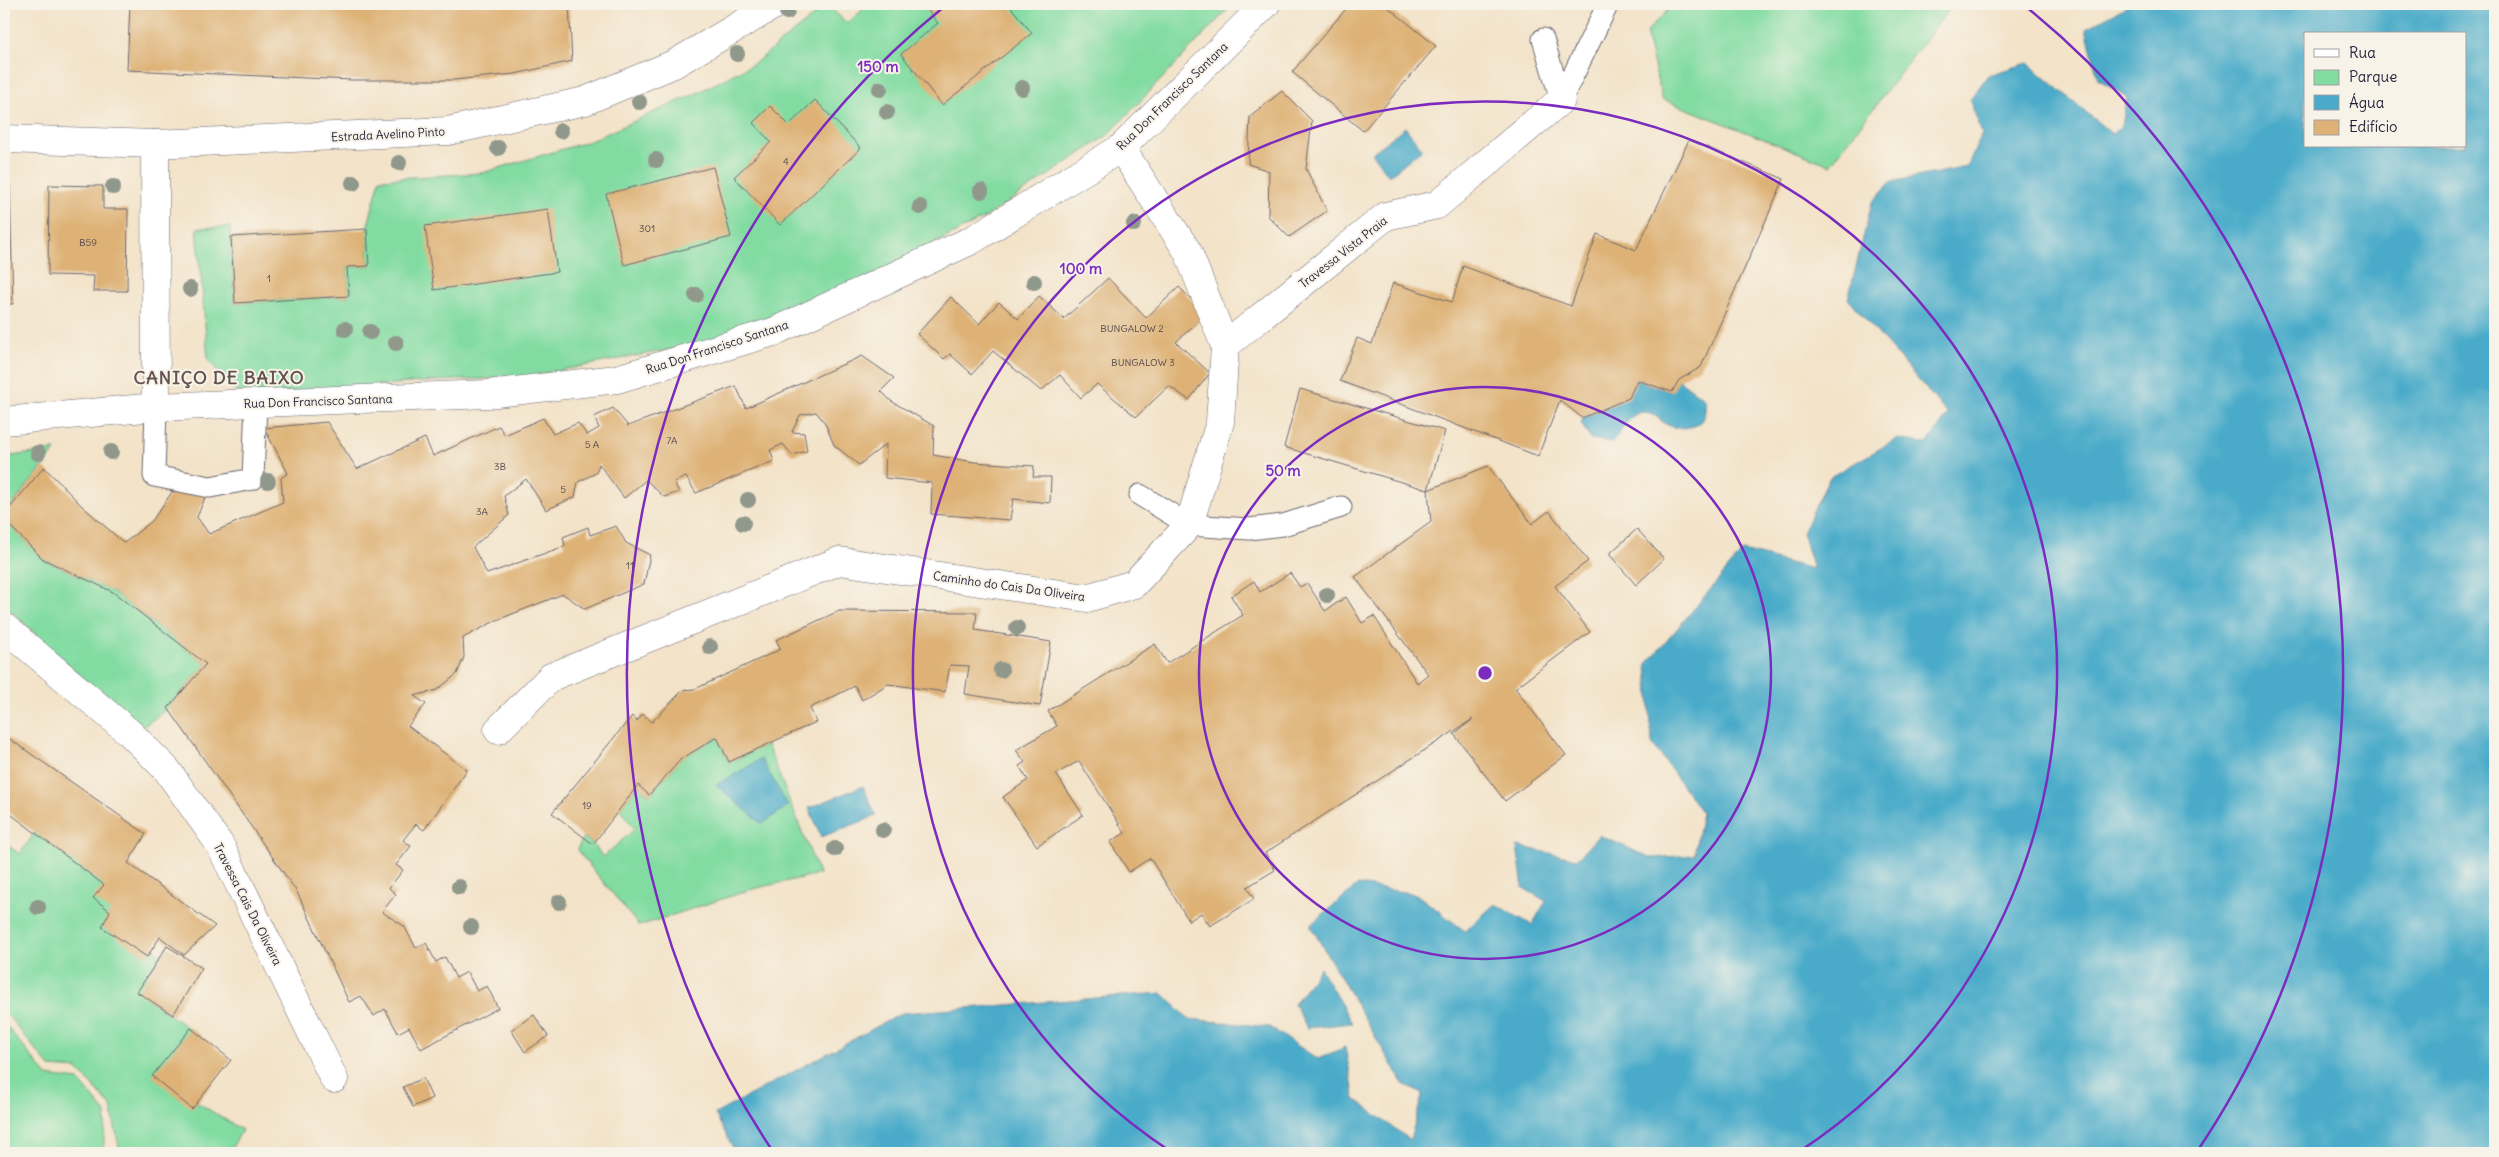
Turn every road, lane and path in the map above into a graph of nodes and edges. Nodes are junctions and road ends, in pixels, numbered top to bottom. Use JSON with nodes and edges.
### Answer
{"nodes":[{"id":1,"x":776,"y":4,"type":"edge"},
{"id":2,"x":1266,"y":4,"type":"edge"},
{"id":3,"x":1608,"y":4,"type":"edge"},
{"id":4,"x":1543,"y":39,"type":"dead end"},
{"id":5,"x":1560,"y":100,"type":"junction"},
{"id":6,"x":4,"y":139,"type":"edge"},
{"id":7,"x":155,"y":144,"type":"junction"},
{"id":8,"x":1121,"y":148,"type":"junction"},
{"id":9,"x":1225,"y":346,"type":"junction"},
{"id":10,"x":256,"y":403,"type":"junction"},
{"id":11,"x":156,"y":407,"type":"junction"},
{"id":12,"x":4,"y":421,"type":"edge"},
{"id":13,"x":1140,"y":495,"type":"dead end"},
{"id":14,"x":1341,"y":507,"type":"dead end"},
{"id":15,"x":1189,"y":525,"type":"junction"},
{"id":16,"x":4,"y":627,"type":"edge"},
{"id":17,"x":498,"y":730,"type":"dead end"},
{"id":18,"x":334,"y":1079,"type":"dead end"}],
"edges":[{"from":1,"to":7,"type":"street","name":"Estrada Avelino Pinto"},
{"from":2,"to":8,"type":"street","name":"Rua Don Francisco Santana"},
{"from":3,"to":5,"type":"lane"},
{"from":4,"to":5,"type":"lane"},
{"from":5,"to":9,"type":"street","name":"Travessa Vista Praia"},
{"from":6,"to":7,"type":"street","name":"Estrada Avelino Pinto"},
{"from":7,"to":11,"type":"street"},
{"from":8,"to":9,"type":"street","name":"Caminho do Cais Da Oliveira"},
{"from":8,"to":10,"type":"street","name":"Rua Don Francisco Santana"},
{"from":9,"to":15,"type":"street","name":"Caminho do Cais Da Oliveira"},
{"from":10,"to":11,"type":"street","name":"Rua Don Francisco Santana"},
{"from":10,"to":11,"type":"lane"},
{"from":11,"to":12,"type":"street","name":"Rua Don Francisco Santana"},
{"from":13,"to":15,"type":"lane"},
{"from":14,"to":15,"type":"lane"},
{"from":15,"to":17,"type":"street","name":"Caminho do Cais Da Oliveira"},
{"from":16,"to":18,"type":"street","name":"Travessa Cais Da Oliveira"}]}
